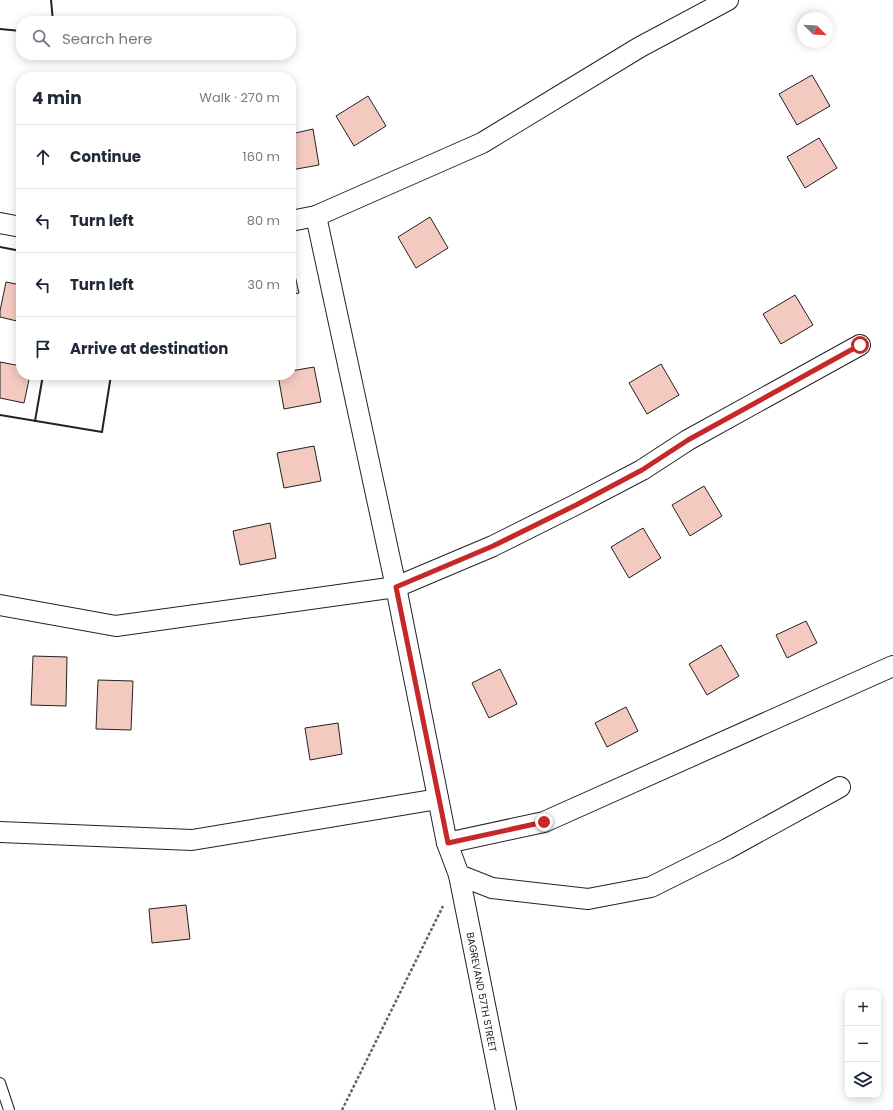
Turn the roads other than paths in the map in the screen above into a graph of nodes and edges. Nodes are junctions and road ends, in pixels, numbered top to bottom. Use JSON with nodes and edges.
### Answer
{"nodes":[{"id":1,"x":728,"y":0,"type":"edge"},
{"id":2,"x":316,"y":216,"type":"junction"},
{"id":3,"x":296,"y":221,"type":"edge"},
{"id":4,"x":0,"y":223,"type":"edge"},
{"id":5,"x":16,"y":226,"type":"edge"},
{"id":6,"x":860,"y":345,"type":"dead end"},
{"id":7,"x":396,"y":587,"type":"junction"},
{"id":8,"x":0,"y":605,"type":"edge"},
{"id":9,"x":893,"y":666,"type":"edge"},
{"id":10,"x":840,"y":787,"type":"dead end"},
{"id":11,"x":438,"y":799,"type":"junction"},
{"id":12,"x":0,"y":832,"type":"edge"},
{"id":13,"x":448,"y":843,"type":"junction"},
{"id":14,"x":459,"y":874,"type":"junction"},
{"id":15,"x":0,"y":1083,"type":"edge"},
{"id":16,"x":9,"y":1110,"type":"edge"},
{"id":17,"x":506,"y":1110,"type":"edge"}],
"edges":[{"from":1,"to":2,"type":"street"},
{"from":2,"to":3,"type":"street"},
{"from":2,"to":7,"type":"street","name":"BAGREVAND 57TH STREET"},
{"from":4,"to":5,"type":"street"},
{"from":6,"to":7,"type":"street"},
{"from":7,"to":8,"type":"street"},
{"from":7,"to":11,"type":"street","name":"BAGREVAND 57TH STREET"},
{"from":9,"to":13,"type":"street"},
{"from":10,"to":14,"type":"street"},
{"from":11,"to":12,"type":"street"},
{"from":11,"to":13,"type":"street","name":"BAGREVAND 57TH STREET"},
{"from":13,"to":14,"type":"street","name":"BAGREVAND 57TH STREET"},
{"from":14,"to":17,"type":"street","name":"BAGREVAND 57TH STREET"},
{"from":15,"to":16,"type":"lane"}]}
